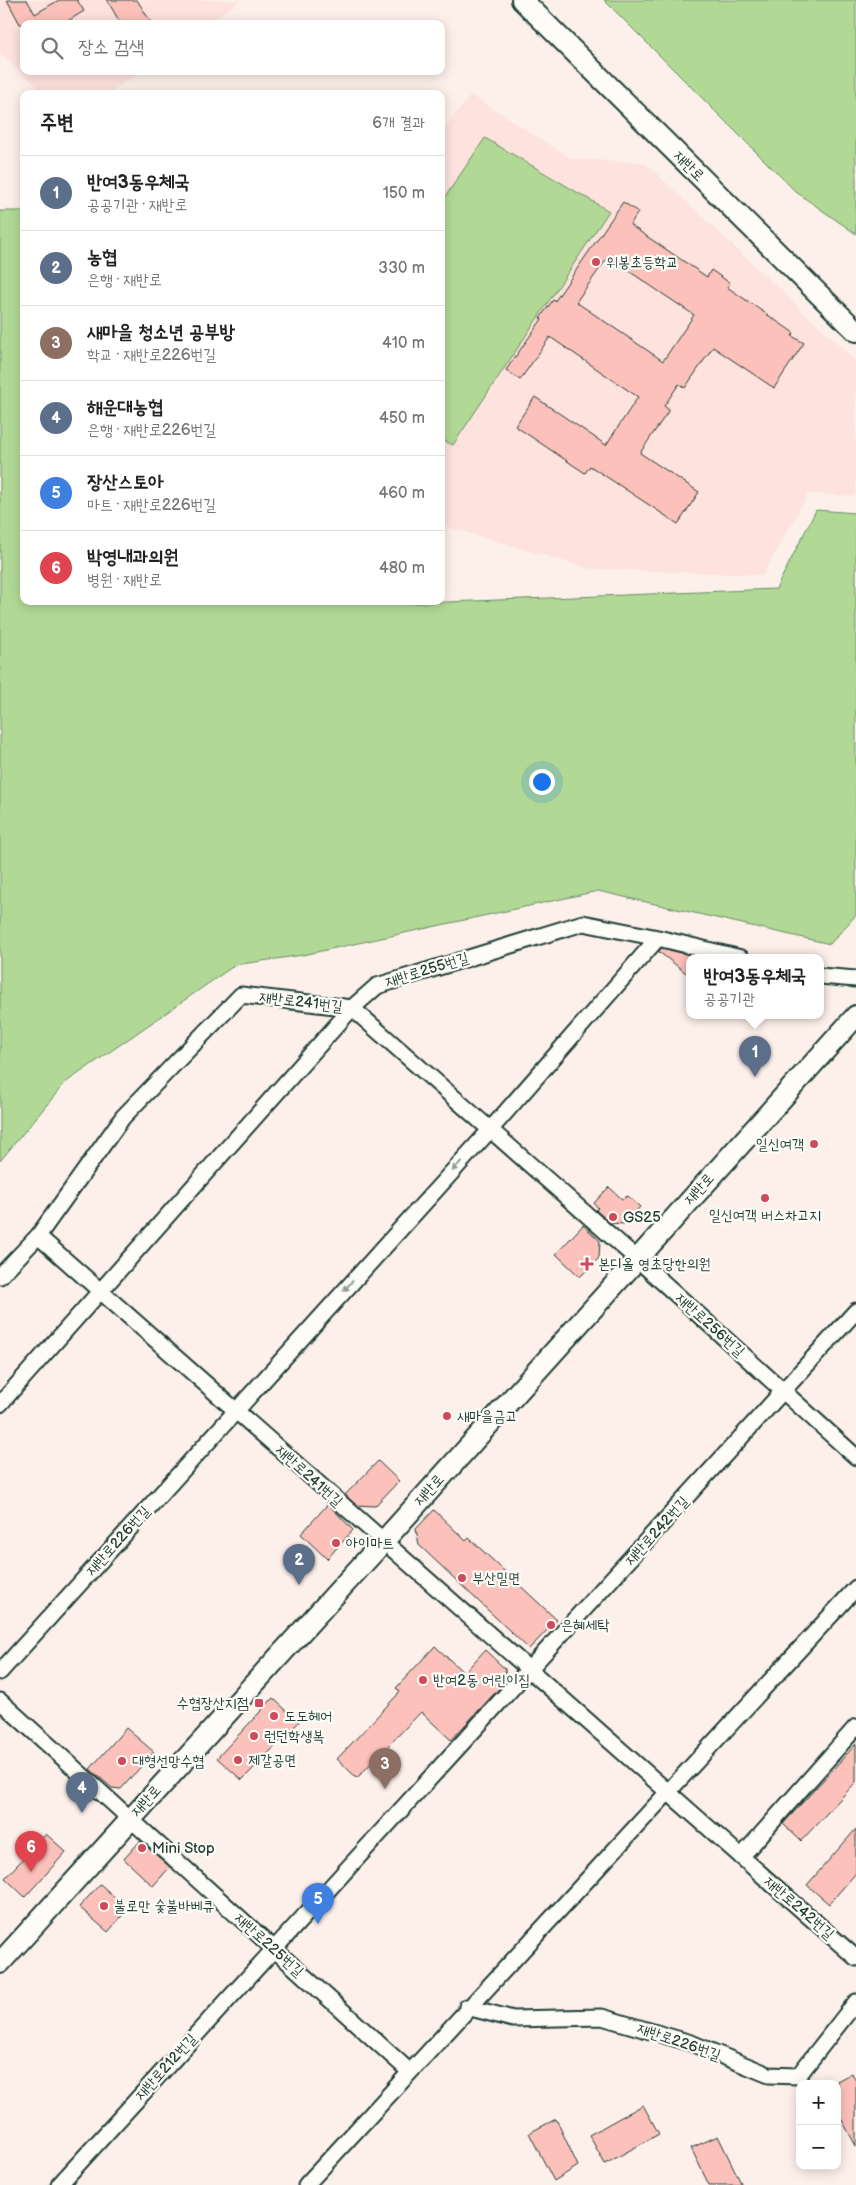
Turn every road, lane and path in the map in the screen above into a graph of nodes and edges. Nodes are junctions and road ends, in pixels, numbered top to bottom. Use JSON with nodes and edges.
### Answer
{"nodes":[{"id":1,"x":522,"y":0,"type":"edge"},
{"id":2,"x":856,"y":331,"type":"edge"},
{"id":3,"x":658,"y":938,"type":"junction"},
{"id":4,"x":724,"y":954,"type":"edge"},
{"id":5,"x":824,"y":976,"type":"edge"},
{"id":6,"x":856,"y":979,"type":"edge"},
{"id":7,"x":352,"y":1008,"type":"junction"},
{"id":8,"x":856,"y":1016,"type":"edge"},
{"id":9,"x":490,"y":1130,"type":"junction"},
{"id":10,"x":38,"y":1236,"type":"junction"},
{"id":11,"x":636,"y":1258,"type":"junction"},
{"id":12,"x":0,"y":1276,"type":"edge"},
{"id":13,"x":101,"y":1293,"type":"junction"},
{"id":14,"x":856,"y":1310,"type":"edge"},
{"id":15,"x":783,"y":1391,"type":"junction"},
{"id":16,"x":0,"y":1404,"type":"edge"},
{"id":17,"x":235,"y":1411,"type":"junction"},
{"id":18,"x":856,"y":1457,"type":"edge"},
{"id":19,"x":383,"y":1542,"type":"junction"},
{"id":20,"x":856,"y":1588,"type":"edge"},
{"id":21,"x":530,"y":1671,"type":"junction"},
{"id":22,"x":0,"y":1672,"type":"edge"},
{"id":23,"x":0,"y":1701,"type":"edge"},
{"id":24,"x":856,"y":1728,"type":"edge"},
{"id":25,"x":669,"y":1794,"type":"junction"},
{"id":26,"x":129,"y":1820,"type":"junction"},
{"id":27,"x":741,"y":1857,"type":"junction"},
{"id":28,"x":272,"y":1948,"type":"junction"},
{"id":29,"x":856,"y":1958,"type":"edge"},
{"id":30,"x":0,"y":1963,"type":"edge"},
{"id":31,"x":856,"y":2002,"type":"edge"},
{"id":32,"x":467,"y":2007,"type":"junction"},
{"id":33,"x":410,"y":2071,"type":"junction"},
{"id":34,"x":60,"y":2185,"type":"edge"},
{"id":35,"x":306,"y":2185,"type":"edge"}],
"edges":[{"from":1,"to":2,"type":"main road","name":"재반로"},
{"from":3,"to":4,"type":"street","name":"재반로255번길"},
{"from":3,"to":7,"type":"street","name":"재반로255번길"},
{"from":3,"to":9,"type":"street"},
{"from":5,"to":6,"type":"street"},
{"from":7,"to":9,"type":"street"},
{"from":7,"to":10,"type":"street","name":"재반로241번길"},
{"from":7,"to":13,"type":"street","name":"재반로241번길"},
{"from":8,"to":11,"type":"main road","name":"재반로"},
{"from":9,"to":11,"type":"street"},
{"from":9,"to":17,"type":"street","one_way":true},
{"from":10,"to":12,"type":"street"},
{"from":10,"to":13,"type":"street","name":"재반로241번길"},
{"from":11,"to":15,"type":"street","name":"재반로256번길"},
{"from":11,"to":19,"type":"main road","name":"재반로"},
{"from":13,"to":16,"type":"street"},
{"from":13,"to":17,"type":"street","name":"재반로241번길"},
{"from":14,"to":15,"type":"street"},
{"from":15,"to":18,"type":"street","name":"재반로256번길"},
{"from":15,"to":21,"type":"street","name":"재반로242번길"},
{"from":17,"to":19,"type":"street","name":"재반로241번길"},
{"from":17,"to":22,"type":"street","name":"재반로226번길"},
{"from":19,"to":21,"type":"street","name":"재반로242번길"},
{"from":19,"to":26,"type":"main road","name":"재반로"},
{"from":20,"to":25,"type":"street"},
{"from":21,"to":25,"type":"street","name":"재반로242번길"},
{"from":21,"to":28,"type":"street"},
{"from":23,"to":26,"type":"street"},
{"from":24,"to":27,"type":"street"},
{"from":25,"to":27,"type":"street","name":"재반로242번길"},
{"from":25,"to":32,"type":"street"},
{"from":26,"to":28,"type":"street","name":"재반로225번길"},
{"from":26,"to":30,"type":"main road","name":"재반로"},
{"from":27,"to":29,"type":"street","name":"재반로242번길"},
{"from":28,"to":33,"type":"street","name":"재반로225번길"},
{"from":28,"to":34,"type":"street","name":"재반로212번길"},
{"from":31,"to":32,"type":"street","name":"재반로226번길"},
{"from":32,"to":33,"type":"street"},
{"from":33,"to":35,"type":"street"}]}
